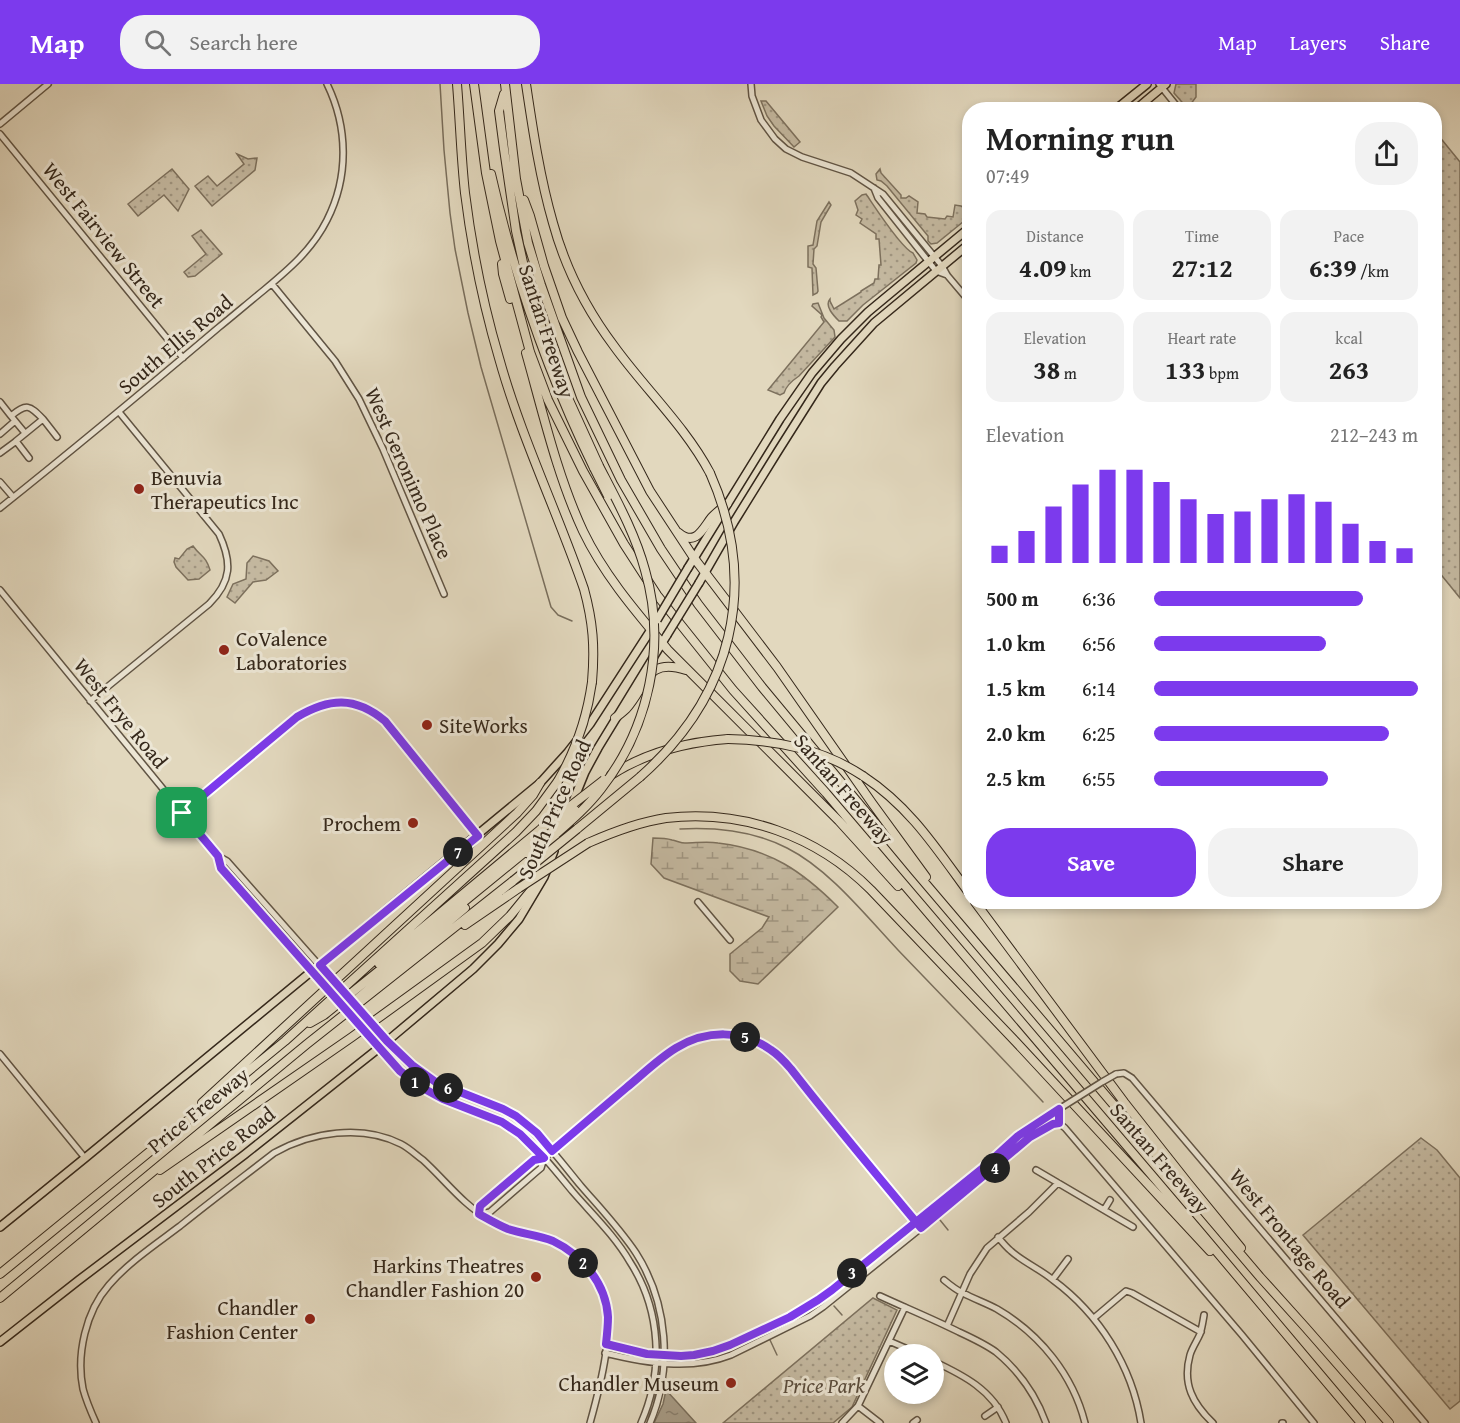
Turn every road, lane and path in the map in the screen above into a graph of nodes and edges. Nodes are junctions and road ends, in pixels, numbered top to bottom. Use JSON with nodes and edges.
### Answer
{"nodes":[{"id":1,"x":48,"y":84,"type":"edge"},
{"id":2,"x":327,"y":84,"type":"edge"},
{"id":3,"x":458,"y":84,"type":"edge"},
{"id":4,"x":474,"y":84,"type":"edge"},
{"id":5,"x":526,"y":84,"type":"edge"},
{"id":6,"x":751,"y":84,"type":"edge"},
{"id":7,"x":1147,"y":84,"type":"edge"},
{"id":8,"x":1162,"y":85,"type":"edge"},
{"id":9,"x":505,"y":87,"type":"edge"},
{"id":10,"x":1125,"y":102,"type":"edge"},
{"id":11,"x":1144,"y":102,"type":"edge"},
{"id":12,"x":1174,"y":102,"type":"edge"},
{"id":13,"x":0,"y":124,"type":"edge"},
{"id":14,"x":0,"y":134,"type":"edge"},
{"id":15,"x":482,"y":141,"type":"junction"},
{"id":16,"x":516,"y":179,"type":"junction"},
{"id":17,"x":962,"y":234,"type":"edge"},
{"id":18,"x":500,"y":241,"type":"junction"},
{"id":19,"x":962,"y":250,"type":"edge"},
{"id":20,"x":931,"y":259,"type":"junction"},
{"id":21,"x":939,"y":268,"type":"junction"},
{"id":22,"x":272,"y":284,"type":"junction"},
{"id":23,"x":962,"y":293,"type":"edge"},
{"id":24,"x":183,"y":358,"type":"junction"},
{"id":25,"x":0,"y":402,"type":"edge"},
{"id":26,"x":119,"y":412,"type":"junction"},
{"id":27,"x":13,"y":419,"type":"junction"},
{"id":28,"x":43,"y":419,"type":"junction"},
{"id":29,"x":0,"y":434,"type":"edge"},
{"id":30,"x":25,"y":434,"type":"junction"},
{"id":31,"x":57,"y":437,"type":"dead end"},
{"id":32,"x":16,"y":441,"type":"junction"},
{"id":33,"x":0,"y":453,"type":"edge"},
{"id":34,"x":29,"y":458,"type":"dead end"},
{"id":35,"x":597,"y":467,"type":"junction"},
{"id":36,"x":0,"y":482,"type":"edge"},
{"id":37,"x":13,"y":497,"type":"junction"},
{"id":38,"x":727,"y":504,"type":"junction"},
{"id":39,"x":0,"y":508,"type":"edge"},
{"id":40,"x":674,"y":528,"type":"junction"},
{"id":41,"x":694,"y":558,"type":"junction"},
{"id":42,"x":705,"y":573,"type":"junction"},
{"id":43,"x":0,"y":590,"type":"edge"},
{"id":44,"x":444,"y":594,"type":"dead end"},
{"id":45,"x":651,"y":630,"type":"junction"},
{"id":46,"x":662,"y":643,"type":"junction"},
{"id":47,"x":689,"y":672,"type":"junction"},
{"id":48,"x":90,"y":701,"type":"junction"},
{"id":49,"x":615,"y":718,"type":"junction"},
{"id":50,"x":540,"y":783,"type":"junction"},
{"id":51,"x":182,"y":813,"type":"junction"},
{"id":52,"x":566,"y":819,"type":"junction"},
{"id":53,"x":554,"y":832,"type":"junction"},
{"id":54,"x":478,"y":836,"type":"junction"},
{"id":55,"x":218,"y":856,"type":"junction"},
{"id":56,"x":962,"y":884,"type":"edge"},
{"id":57,"x":698,"y":902,"type":"dead end"},
{"id":58,"x":980,"y":909,"type":"edge"},
{"id":59,"x":955,"y":917,"type":"junction"},
{"id":60,"x":278,"y":918,"type":"junction"},
{"id":61,"x":271,"y":924,"type":"junction"},
{"id":62,"x":730,"y":940,"type":"dead end"},
{"id":63,"x":422,"y":954,"type":"junction"},
{"id":64,"x":961,"y":954,"type":"junction"},
{"id":65,"x":320,"y":965,"type":"junction"},
{"id":66,"x":312,"y":972,"type":"junction"},
{"id":67,"x":296,"y":1031,"type":"junction"},
{"id":68,"x":384,"y":1039,"type":"junction"},
{"id":69,"x":308,"y":1044,"type":"junction"},
{"id":70,"x":376,"y":1045,"type":"junction"},
{"id":71,"x":0,"y":1054,"type":"edge"},
{"id":72,"x":1059,"y":1109,"type":"junction"},
{"id":73,"x":1059,"y":1123,"type":"junction"},
{"id":74,"x":552,"y":1151,"type":"junction"},
{"id":75,"x":144,"y":1155,"type":"junction"},
{"id":76,"x":85,"y":1158,"type":"junction"},
{"id":77,"x":544,"y":1158,"type":"junction"},
{"id":78,"x":1036,"y":1170,"type":"dead end"},
{"id":79,"x":1058,"y":1183,"type":"junction"},
{"id":80,"x":133,"y":1187,"type":"junction"},
{"id":81,"x":1110,"y":1200,"type":"dead end"},
{"id":82,"x":1104,"y":1210,"type":"junction"},
{"id":83,"x":479,"y":1214,"type":"junction"},
{"id":84,"x":916,"y":1222,"type":"junction"},
{"id":85,"x":0,"y":1227,"type":"edge"},
{"id":86,"x":1133,"y":1227,"type":"dead end"},
{"id":87,"x":921,"y":1228,"type":"junction"},
{"id":88,"x":998,"y":1237,"type":"junction"},
{"id":89,"x":1068,"y":1259,"type":"dead end"},
{"id":90,"x":0,"y":1274,"type":"edge"},
{"id":91,"x":1053,"y":1279,"type":"junction"},
{"id":92,"x":944,"y":1280,"type":"dead end"},
{"id":93,"x":1248,"y":1290,"type":"junction"},
{"id":94,"x":962,"y":1293,"type":"junction"},
{"id":95,"x":880,"y":1296,"type":"dead end"},
{"id":96,"x":0,"y":1298,"type":"edge"},
{"id":97,"x":905,"y":1307,"type":"junction"},
{"id":98,"x":1204,"y":1315,"type":"dead end"},
{"id":99,"x":1094,"y":1318,"type":"junction"},
{"id":100,"x":947,"y":1326,"type":"junction"},
{"id":101,"x":1306,"y":1328,"type":"junction"},
{"id":102,"x":1201,"y":1332,"type":"junction"},
{"id":103,"x":889,"y":1341,"type":"junction"},
{"id":104,"x":0,"y":1342,"type":"edge"},
{"id":105,"x":606,"y":1344,"type":"junction"},
{"id":106,"x":896,"y":1344,"type":"edge"},
{"id":107,"x":605,"y":1353,"type":"junction"},
{"id":108,"x":656,"y":1359,"type":"junction"},
{"id":109,"x":664,"y":1359,"type":"junction"},
{"id":110,"x":944,"y":1366,"type":"edge"},
{"id":111,"x":858,"y":1406,"type":"junction"},
{"id":112,"x":998,"y":1407,"type":"junction"},
{"id":113,"x":985,"y":1416,"type":"dead end"},
{"id":114,"x":96,"y":1423,"type":"edge"},
{"id":115,"x":590,"y":1423,"type":"edge"},
{"id":116,"x":641,"y":1423,"type":"edge"},
{"id":117,"x":650,"y":1423,"type":"edge"},
{"id":118,"x":842,"y":1423,"type":"edge"},
{"id":119,"x":880,"y":1423,"type":"edge"},
{"id":120,"x":1006,"y":1423,"type":"edge"},
{"id":121,"x":1046,"y":1423,"type":"edge"},
{"id":122,"x":1085,"y":1423,"type":"edge"},
{"id":123,"x":1141,"y":1423,"type":"edge"},
{"id":124,"x":1213,"y":1423,"type":"edge"},
{"id":125,"x":1314,"y":1423,"type":"edge"},
{"id":126,"x":1361,"y":1423,"type":"edge"},
{"id":127,"x":1389,"y":1423,"type":"edge"},
{"id":128,"x":1425,"y":1423,"type":"edge"}],
"edges":[{"from":1,"to":13,"type":"street"},
{"from":2,"to":22,"type":"street","name":"South Ellis Road"},
{"from":3,"to":67,"type":"highway","bridge":true},
{"from":4,"to":15,"type":"highway","name":"Santan Freeway"},
{"from":5,"to":63,"type":"highway","bridge":true},
{"from":6,"to":20,"type":"street"},
{"from":7,"to":10,"type":"main road"},
{"from":8,"to":11,"type":"main road"},
{"from":8,"to":12,"type":"street"},
{"from":9,"to":16,"type":"highway","name":"Santan Freeway"},
{"from":9,"to":35,"type":"highway"},
{"from":14,"to":24,"type":"street","name":"West Fairview Street"},
{"from":15,"to":18,"type":"highway","name":"Santan Freeway"},
{"from":15,"to":35,"type":"highway"},
{"from":16,"to":40,"type":"highway"},
{"from":16,"to":59,"type":"highway","name":"Santan Freeway"},
{"from":17,"to":20,"type":"main road","name":"South Price Road"},
{"from":18,"to":45,"type":"highway"},
{"from":18,"to":64,"type":"highway","name":"Santan Freeway"},
{"from":19,"to":21,"type":"main road","name":"South Price Road"},
{"from":20,"to":21,"type":"street"},
{"from":20,"to":38,"type":"main road","name":"South Price Road"},
{"from":21,"to":23,"type":"street"},
{"from":21,"to":42,"type":"main road","name":"South Price Road"},
{"from":22,"to":24,"type":"street","name":"South Ellis Road"},
{"from":22,"to":44,"type":"street","name":"West Geronimo Place"},
{"from":24,"to":26,"type":"street","name":"South Ellis Road"},
{"from":25,"to":27,"type":"street"},
{"from":26,"to":37,"type":"street","name":"South Ellis Road"},
{"from":26,"to":48,"type":"street"},
{"from":27,"to":28,"type":"street"},
{"from":27,"to":29,"type":"street"},
{"from":27,"to":30,"type":"street"},
{"from":28,"to":30,"type":"street"},
{"from":28,"to":31,"type":"street"},
{"from":30,"to":32,"type":"street"},
{"from":32,"to":33,"type":"street"},
{"from":32,"to":34,"type":"street"},
{"from":35,"to":53,"type":"highway","bridge":true},
{"from":36,"to":37,"type":"street"},
{"from":37,"to":39,"type":"street","name":"South Ellis Road"},
{"from":38,"to":40,"type":"highway"},
{"from":38,"to":41,"type":"main road","name":"South Price Road"},
{"from":40,"to":41,"type":"highway"},
{"from":41,"to":42,"type":"highway"},
{"from":41,"to":45,"type":"main road","name":"South Price Road","bridge":true},
{"from":42,"to":46,"type":"main road","name":"South Price Road","bridge":true},
{"from":42,"to":59,"type":"highway"},
{"from":43,"to":48,"type":"street","name":"West Frye Road"},
{"from":45,"to":46,"type":"highway"},
{"from":45,"to":50,"type":"main road","name":"South Price Road"},
{"from":46,"to":47,"type":"highway"},
{"from":46,"to":49,"type":"main road","name":"South Price Road"},
{"from":47,"to":49,"type":"highway"},
{"from":47,"to":64,"type":"highway"},
{"from":48,"to":51,"type":"street","name":"West Frye Road"},
{"from":49,"to":52,"type":"main road","name":"South Price Road"},
{"from":50,"to":54,"type":"main road","name":"South Price Road"},
{"from":50,"to":75,"type":"highway"},
{"from":51,"to":54,"type":"street"},
{"from":51,"to":55,"type":"street","name":"West Frye Road"},
{"from":52,"to":68,"type":"main road","name":"South Price Road"},
{"from":52,"to":80,"type":"highway"},
{"from":53,"to":67,"type":"highway"},
{"from":53,"to":69,"type":"highway"},
{"from":54,"to":65,"type":"main road","name":"South Price Road"},
{"from":55,"to":60,"type":"street","name":"West Frye Road"},
{"from":55,"to":61,"type":"street","name":"West Frye Road"},
{"from":56,"to":67,"type":"highway","bridge":true},
{"from":57,"to":62,"type":"street"},
{"from":58,"to":101,"type":"highway"},
{"from":59,"to":101,"type":"highway","name":"Santan Freeway"},
{"from":60,"to":61,"type":"street"},
{"from":60,"to":65,"type":"street","name":"West Frye Road"},
{"from":61,"to":66,"type":"street","name":"West Frye Road"},
{"from":63,"to":69,"type":"highway","name":"Price Freeway"},
{"from":63,"to":93,"type":"highway","bridge":true},
{"from":64,"to":93,"type":"highway","name":"Santan Freeway"},
{"from":65,"to":66,"type":"main road","name":"South Price Road"},
{"from":65,"to":68,"type":"street","name":"West Frye Road","bridge":true},
{"from":66,"to":70,"type":"street","name":"West Frye Road","bridge":true},
{"from":66,"to":76,"type":"main road","name":"South Price Road"},
{"from":67,"to":75,"type":"highway","name":"Price Freeway"},
{"from":68,"to":70,"type":"main road","name":"South Price Road"},
{"from":68,"to":74,"type":"street","name":"West Frye Road"},
{"from":69,"to":80,"type":"highway","name":"Price Freeway"},
{"from":70,"to":77,"type":"street","name":"West Frye Road"},
{"from":70,"to":104,"type":"main road","name":"South Price Road"},
{"from":71,"to":76,"type":"street"},
{"from":72,"to":73,"type":"street"},
{"from":72,"to":84,"type":"street"},
{"from":72,"to":128,"type":"street","name":"West Frontage Road","bridge":true},
{"from":73,"to":87,"type":"street"},
{"from":73,"to":125,"type":"street"},
{"from":74,"to":77,"type":"street"},
{"from":74,"to":84,"type":"street"},
{"from":74,"to":109,"type":"street","name":"West Frye Road"},
{"from":75,"to":90,"type":"highway","name":"Price Freeway"},
{"from":76,"to":85,"type":"main road","name":"South Price Road"},
{"from":77,"to":83,"type":"street"},
{"from":77,"to":83,"type":"street"},
{"from":77,"to":108,"type":"street","name":"West Frye Road"},
{"from":78,"to":79,"type":"street"},
{"from":79,"to":82,"type":"street"},
{"from":79,"to":88,"type":"street"},
{"from":80,"to":96,"type":"highway","name":"Price Freeway"},
{"from":81,"to":82,"type":"street"},
{"from":82,"to":86,"type":"street"},
{"from":83,"to":105,"type":"street"},
{"from":83,"to":114,"type":"street"},
{"from":84,"to":87,"type":"street"},
{"from":84,"to":109,"type":"street"},
{"from":87,"to":109,"type":"street"},
{"from":88,"to":91,"type":"street"},
{"from":88,"to":94,"type":"street"},
{"from":89,"to":91,"type":"street"},
{"from":91,"to":99,"type":"street"},
{"from":92,"to":94,"type":"street"},
{"from":93,"to":126,"type":"highway","name":"Santan Freeway"},
{"from":94,"to":100,"type":"street"},
{"from":94,"to":122,"type":"street"},
{"from":95,"to":97,"type":"street"},
{"from":97,"to":100,"type":"street"},
{"from":97,"to":103,"type":"street"},
{"from":98,"to":102,"type":"street"},
{"from":99,"to":102,"type":"street"},
{"from":99,"to":123,"type":"street"},
{"from":100,"to":121,"type":"street"},
{"from":101,"to":127,"type":"highway","name":"Santan Freeway"},
{"from":102,"to":124,"type":"street"},
{"from":103,"to":106,"type":"street"},
{"from":103,"to":111,"type":"street"},
{"from":105,"to":107,"type":"street"},
{"from":105,"to":108,"type":"street"},
{"from":107,"to":108,"type":"street"},
{"from":107,"to":115,"type":"street"},
{"from":108,"to":109,"type":"street"},
{"from":108,"to":116,"type":"street","name":"West Frye Road"},
{"from":109,"to":117,"type":"street","name":"West Frye Road"},
{"from":110,"to":112,"type":"street"},
{"from":111,"to":118,"type":"street"},
{"from":111,"to":119,"type":"street"},
{"from":112,"to":113,"type":"street"},
{"from":112,"to":120,"type":"street"}]}
